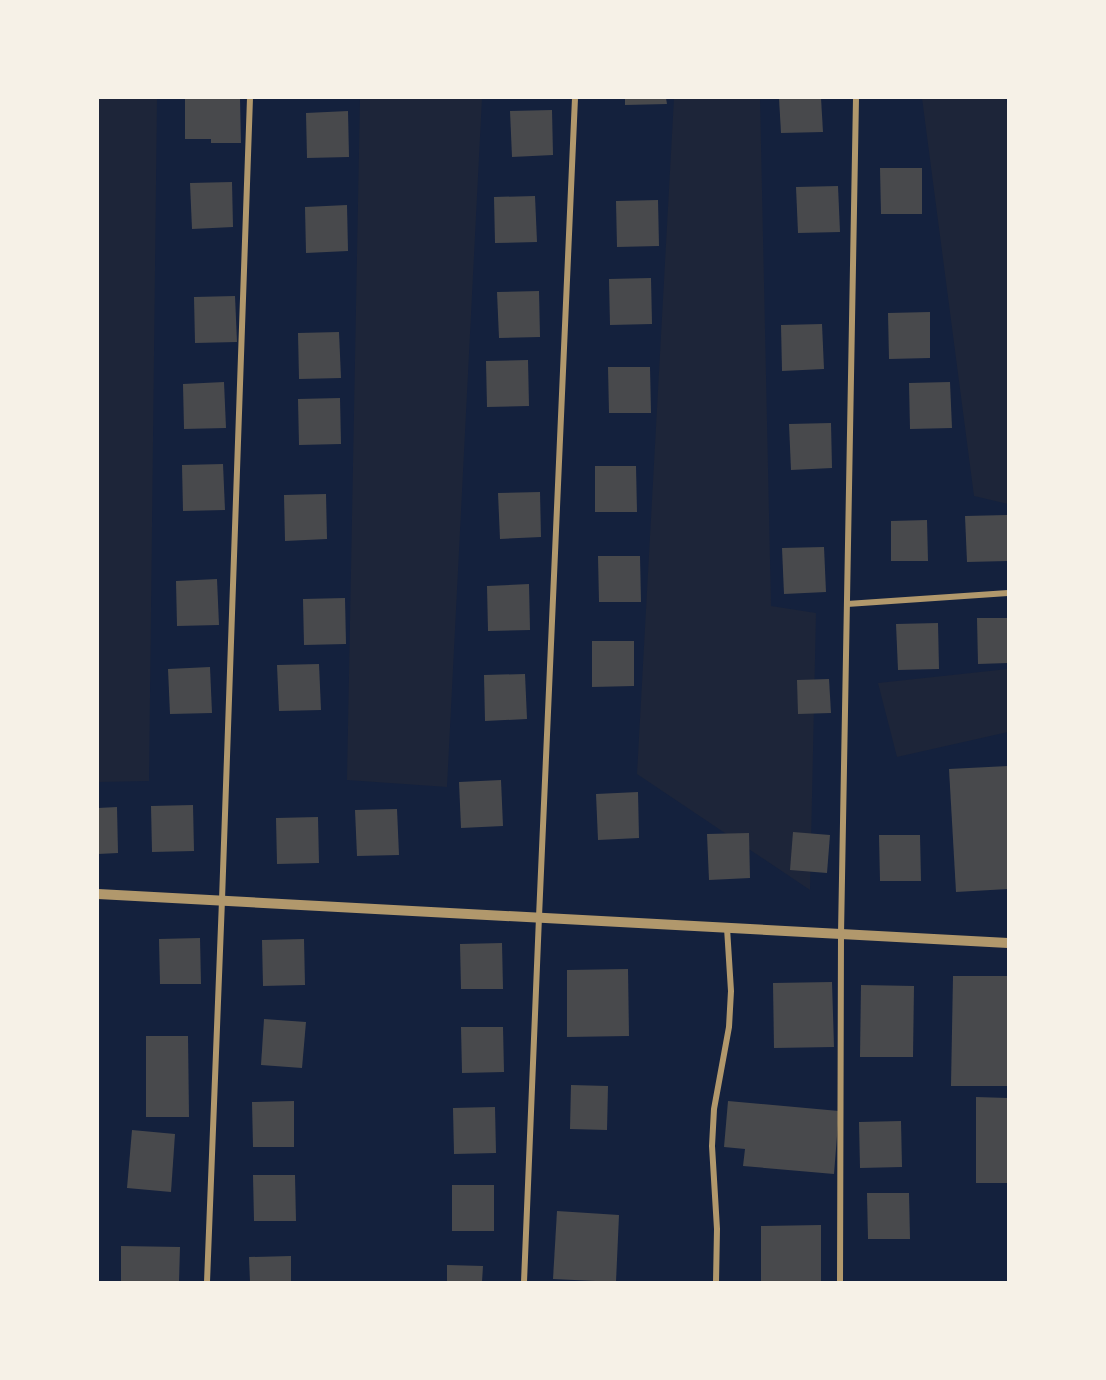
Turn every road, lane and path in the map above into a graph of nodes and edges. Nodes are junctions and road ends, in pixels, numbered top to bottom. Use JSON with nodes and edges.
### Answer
{"nodes":[{"id":1,"x":250,"y":98,"type":"edge"},
{"id":2,"x":576,"y":98,"type":"edge"},
{"id":3,"x":856,"y":98,"type":"edge"},
{"id":4,"x":1008,"y":592,"type":"edge"},
{"id":5,"x":847,"y":604,"type":"junction"},
{"id":6,"x":98,"y":894,"type":"edge"},
{"id":7,"x":222,"y":900,"type":"junction"},
{"id":8,"x":539,"y":917,"type":"junction"},
{"id":9,"x":727,"y":927,"type":"junction"},
{"id":10,"x":841,"y":934,"type":"junction"},
{"id":11,"x":1008,"y":943,"type":"edge"},
{"id":12,"x":207,"y":1282,"type":"edge"},
{"id":13,"x":524,"y":1282,"type":"edge"},
{"id":14,"x":716,"y":1282,"type":"edge"},
{"id":15,"x":840,"y":1282,"type":"edge"}],
"edges":[{"from":1,"to":7,"type":"street"},
{"from":2,"to":8,"type":"street"},
{"from":3,"to":5,"type":"street"},
{"from":4,"to":5,"type":"street"},
{"from":5,"to":10,"type":"street"},
{"from":6,"to":7,"type":"street"},
{"from":7,"to":8,"type":"street"},
{"from":7,"to":12,"type":"street"},
{"from":8,"to":9,"type":"street"},
{"from":8,"to":13,"type":"street"},
{"from":9,"to":10,"type":"street"},
{"from":9,"to":14,"type":"street"},
{"from":10,"to":11,"type":"street"},
{"from":10,"to":15,"type":"street"}]}
